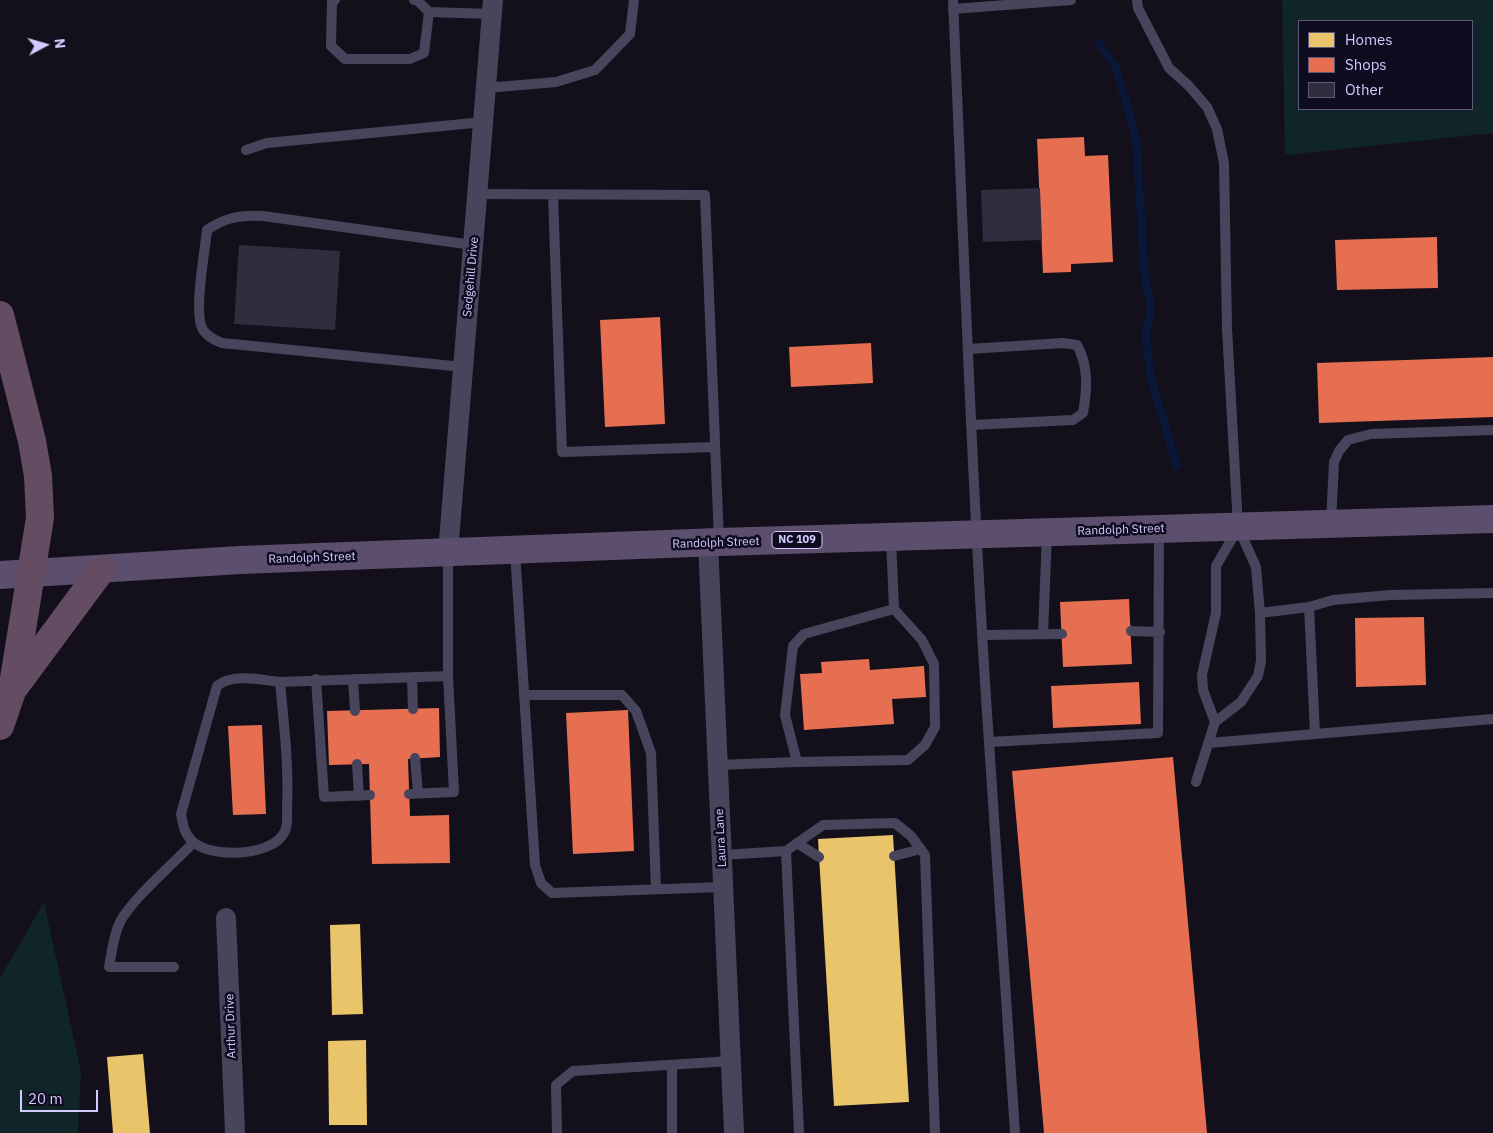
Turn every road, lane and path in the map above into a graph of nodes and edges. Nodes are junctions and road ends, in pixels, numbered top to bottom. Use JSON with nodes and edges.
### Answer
{"nodes":[{"id":1,"x":335,"y":0,"type":"edge"},
{"id":2,"x":414,"y":0,"type":"edge"},
{"id":3,"x":634,"y":0,"type":"edge"},
{"id":4,"x":1071,"y":0,"type":"edge"},
{"id":5,"x":1137,"y":0,"type":"edge"},
{"id":6,"x":953,"y":4,"type":"edge"},
{"id":7,"x":493,"y":7,"type":"edge"},
{"id":8,"x":429,"y":12,"type":"junction"},
{"id":9,"x":486,"y":88,"type":"junction"},
{"id":10,"x":484,"y":122,"type":"junction"},
{"id":11,"x":246,"y":150,"type":"dead end"},
{"id":12,"x":477,"y":194,"type":"junction"},
{"id":13,"x":553,"y":195,"type":"junction"},
{"id":14,"x":473,"y":245,"type":"junction"},
{"id":15,"x":0,"y":315,"type":"edge"},
{"id":16,"x":969,"y":349,"type":"junction"},
{"id":17,"x":463,"y":367,"type":"junction"},
{"id":18,"x":971,"y":425,"type":"junction"},
{"id":19,"x":1493,"y":430,"type":"edge"},
{"id":20,"x":715,"y":447,"type":"junction"},
{"id":21,"x":1493,"y":519,"type":"edge"},
{"id":22,"x":1330,"y":524,"type":"junction"},
{"id":23,"x":1238,"y":527,"type":"junction"},
{"id":24,"x":1159,"y":530,"type":"junction"},
{"id":25,"x":1046,"y":532,"type":"junction"},
{"id":26,"x":975,"y":534,"type":"junction"},
{"id":27,"x":891,"y":538,"type":"junction"},
{"id":28,"x":713,"y":543,"type":"junction"},
{"id":29,"x":514,"y":550,"type":"junction"},
{"id":30,"x":448,"y":553,"type":"junction"},
{"id":31,"x":102,"y":569,"type":"junction"},
{"id":32,"x":30,"y":574,"type":"junction"},
{"id":33,"x":0,"y":575,"type":"edge"},
{"id":34,"x":1493,"y":593,"type":"edge"},
{"id":35,"x":1310,"y":607,"type":"junction"},
{"id":36,"x":894,"y":609,"type":"junction"},
{"id":37,"x":1260,"y":613,"type":"junction"},
{"id":38,"x":1131,"y":631,"type":"dead end"},
{"id":39,"x":1160,"y":632,"type":"junction"},
{"id":40,"x":982,"y":634,"type":"junction"},
{"id":41,"x":1043,"y":634,"type":"junction"},
{"id":42,"x":1062,"y":634,"type":"dead end"},
{"id":43,"x":412,"y":676,"type":"junction"},
{"id":44,"x":448,"y":676,"type":"junction"},
{"id":45,"x":353,"y":679,"type":"junction"},
{"id":46,"x":316,"y":680,"type":"junction"},
{"id":47,"x":280,"y":682,"type":"junction"},
{"id":48,"x":12,"y":691,"type":"junction"},
{"id":49,"x":524,"y":695,"type":"junction"},
{"id":50,"x":413,"y":709,"type":"dead end"},
{"id":51,"x":355,"y":711,"type":"dead end"},
{"id":52,"x":1493,"y":719,"type":"edge"},
{"id":53,"x":1214,"y":722,"type":"junction"},
{"id":54,"x":0,"y":726,"type":"edge"},
{"id":55,"x":1314,"y":733,"type":"junction"},
{"id":56,"x":989,"y":742,"type":"junction"},
{"id":57,"x":1208,"y":744,"type":"junction"},
{"id":58,"x":415,"y":758,"type":"dead end"},
{"id":59,"x":796,"y":762,"type":"junction"},
{"id":60,"x":357,"y":764,"type":"dead end"},
{"id":61,"x":717,"y":765,"type":"junction"},
{"id":62,"x":1196,"y":782,"type":"dead end"},
{"id":63,"x":193,"y":843,"type":"junction"},
{"id":64,"x":797,"y":843,"type":"junction"},
{"id":65,"x":920,"y":849,"type":"junction"},
{"id":66,"x":786,"y":851,"type":"junction"},
{"id":67,"x":722,"y":856,"type":"junction"},
{"id":68,"x":894,"y":856,"type":"dead end"},
{"id":69,"x":820,"y":857,"type":"dead end"},
{"id":70,"x":723,"y":887,"type":"junction"},
{"id":71,"x":656,"y":889,"type":"junction"},
{"id":72,"x":226,"y":918,"type":"dead end"},
{"id":73,"x":174,"y":967,"type":"dead end"},
{"id":74,"x":731,"y":1061,"type":"junction"},
{"id":75,"x":672,"y":1065,"type":"junction"},
{"id":76,"x":235,"y":1133,"type":"edge"},
{"id":77,"x":557,"y":1133,"type":"edge"},
{"id":78,"x":672,"y":1133,"type":"edge"},
{"id":79,"x":734,"y":1133,"type":"edge"},
{"id":80,"x":799,"y":1133,"type":"edge"},
{"id":81,"x":935,"y":1133,"type":"edge"},
{"id":82,"x":1015,"y":1133,"type":"edge"}],
"edges":[{"from":1,"to":8,"type":"lane"},
{"from":2,"to":8,"type":"lane"},
{"from":3,"to":9,"type":"lane"},
{"from":4,"to":6,"type":"lane"},
{"from":5,"to":23,"type":"lane"},
{"from":6,"to":16,"type":"lane"},
{"from":7,"to":8,"type":"lane"},
{"from":7,"to":9,"type":"street","name":"Sedgehill Drive"},
{"from":9,"to":10,"type":"street","name":"Sedgehill Drive"},
{"from":10,"to":11,"type":"lane"},
{"from":10,"to":12,"type":"street","name":"Sedgehill Drive"},
{"from":12,"to":13,"type":"lane"},
{"from":12,"to":14,"type":"street","name":"Sedgehill Drive"},
{"from":13,"to":20,"type":"lane"},
{"from":13,"to":20,"type":"lane"},
{"from":14,"to":17,"type":"street","name":"Sedgehill Drive"},
{"from":14,"to":17,"type":"lane"},
{"from":15,"to":32,"type":"highway"},
{"from":16,"to":18,"type":"lane"},
{"from":16,"to":18,"type":"lane"},
{"from":17,"to":30,"type":"street","name":"Sedgehill Drive"},
{"from":18,"to":26,"type":"lane"},
{"from":19,"to":22,"type":"lane"},
{"from":20,"to":28,"type":"lane"},
{"from":21,"to":22,"type":"main road","name":"Randolph Street","number":"NC 109"},
{"from":22,"to":23,"type":"main road","name":"Randolph Street","number":"NC 109"},
{"from":23,"to":24,"type":"main road","name":"Randolph Street","number":"NC 109"},
{"from":23,"to":37,"type":"lane"},
{"from":23,"to":53,"type":"lane"},
{"from":24,"to":25,"type":"main road","name":"Randolph Street","number":"NC 109"},
{"from":24,"to":39,"type":"lane"},
{"from":25,"to":26,"type":"main road","name":"Randolph Street","number":"NC 109"},
{"from":25,"to":41,"type":"lane"},
{"from":26,"to":27,"type":"main road","name":"Randolph Street","number":"NC 109"},
{"from":26,"to":40,"type":"lane"},
{"from":27,"to":28,"type":"main road","name":"Randolph Street","number":"NC 109"},
{"from":27,"to":36,"type":"lane"},
{"from":28,"to":29,"type":"main road","name":"Randolph Street","number":"NC 109"},
{"from":28,"to":61,"type":"street","name":"Laura Lane"},
{"from":29,"to":30,"type":"main road","name":"Randolph Street","number":"NC 109"},
{"from":29,"to":49,"type":"lane"},
{"from":30,"to":31,"type":"main road","name":"Randolph Street","number":"NC 109"},
{"from":30,"to":44,"type":"lane"},
{"from":31,"to":32,"type":"main road","name":"Randolph Street","number":"NC 109"},
{"from":31,"to":48,"type":"highway"},
{"from":32,"to":33,"type":"main road","name":"Randolph Street","number":"NC 109"},
{"from":32,"to":48,"type":"highway"},
{"from":34,"to":35,"type":"lane"},
{"from":35,"to":37,"type":"lane"},
{"from":35,"to":55,"type":"lane"},
{"from":36,"to":59,"type":"lane"},
{"from":36,"to":59,"type":"lane"},
{"from":37,"to":53,"type":"lane"},
{"from":38,"to":39,"type":"lane"},
{"from":39,"to":56,"type":"lane"},
{"from":40,"to":41,"type":"lane"},
{"from":40,"to":56,"type":"lane"},
{"from":41,"to":42,"type":"lane"},
{"from":43,"to":44,"type":"lane"},
{"from":43,"to":45,"type":"lane"},
{"from":43,"to":50,"type":"lane"},
{"from":44,"to":58,"type":"lane"},
{"from":45,"to":46,"type":"lane"},
{"from":45,"to":51,"type":"lane"},
{"from":46,"to":47,"type":"lane"},
{"from":46,"to":60,"type":"lane"},
{"from":47,"to":63,"type":"lane"},
{"from":47,"to":63,"type":"lane"},
{"from":48,"to":54,"type":"highway"},
{"from":49,"to":71,"type":"lane"},
{"from":49,"to":71,"type":"lane"},
{"from":52,"to":55,"type":"lane"},
{"from":53,"to":57,"type":"lane"},
{"from":55,"to":57,"type":"lane"},
{"from":56,"to":82,"type":"lane"},
{"from":57,"to":62,"type":"lane"},
{"from":59,"to":61,"type":"lane"},
{"from":61,"to":67,"type":"street","name":"Laura Lane"},
{"from":63,"to":73,"type":"lane"},
{"from":64,"to":65,"type":"lane"},
{"from":64,"to":66,"type":"lane"},
{"from":64,"to":69,"type":"lane"},
{"from":65,"to":68,"type":"lane"},
{"from":65,"to":81,"type":"lane"},
{"from":66,"to":67,"type":"lane"},
{"from":66,"to":80,"type":"lane"},
{"from":67,"to":70,"type":"street","name":"Laura Lane"},
{"from":70,"to":71,"type":"lane"},
{"from":70,"to":74,"type":"street","name":"Laura Lane"},
{"from":72,"to":76,"type":"street","name":"Arthur Drive"},
{"from":74,"to":75,"type":"lane"},
{"from":74,"to":79,"type":"street","name":"Laura Lane"},
{"from":75,"to":77,"type":"lane"},
{"from":75,"to":78,"type":"lane"}]}
